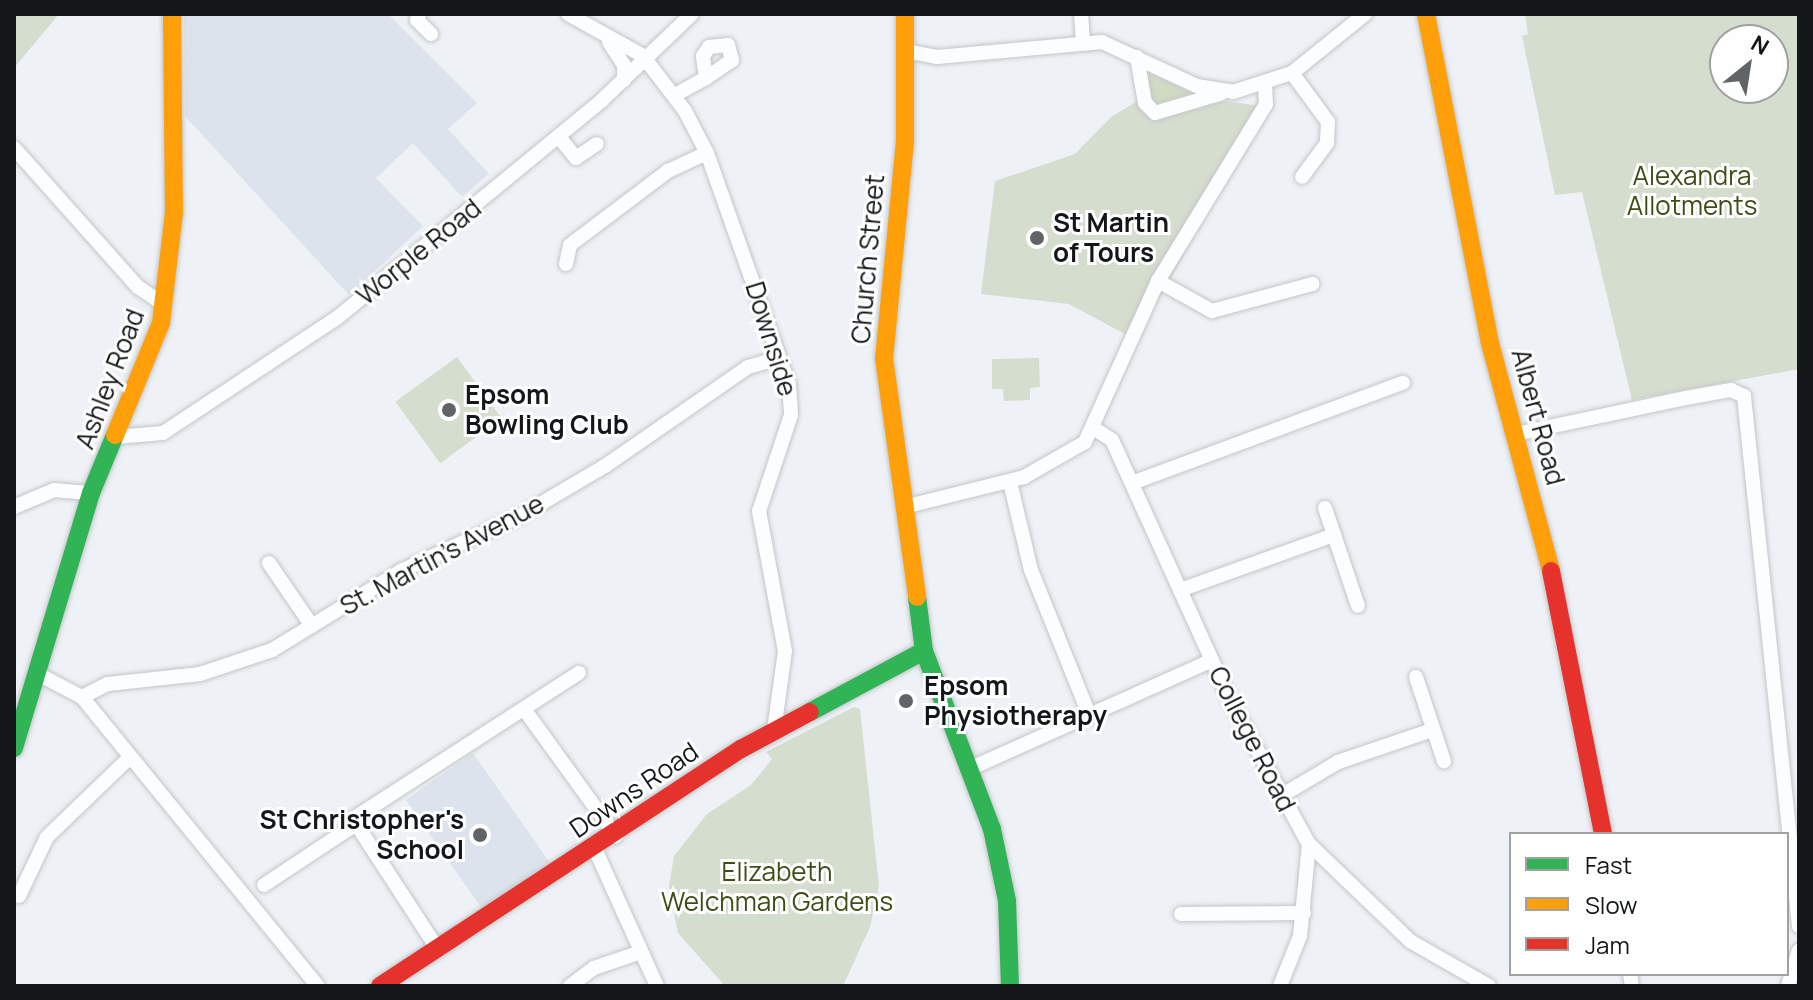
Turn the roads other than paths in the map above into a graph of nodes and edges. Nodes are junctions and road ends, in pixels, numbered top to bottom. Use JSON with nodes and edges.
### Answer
{"nodes":[{"id":1,"x":172,"y":14,"type":"edge"},
{"id":2,"x":419,"y":14,"type":"edge"},
{"id":3,"x":568,"y":14,"type":"edge"},
{"id":4,"x":692,"y":14,"type":"edge"},
{"id":5,"x":905,"y":14,"type":"edge"},
{"id":6,"x":1081,"y":14,"type":"edge"},
{"id":7,"x":1365,"y":14,"type":"edge"},
{"id":8,"x":1426,"y":14,"type":"edge"},
{"id":9,"x":431,"y":34,"type":"dead end"},
{"id":10,"x":607,"y":38,"type":"junction"},
{"id":11,"x":1083,"y":40,"type":"junction"},
{"id":12,"x":906,"y":51,"type":"junction"},
{"id":13,"x":1137,"y":57,"type":"junction"},
{"id":14,"x":647,"y":60,"type":"junction"},
{"id":15,"x":1292,"y":73,"type":"junction"},
{"id":16,"x":706,"y":78,"type":"dead end"},
{"id":17,"x":624,"y":80,"type":"junction"},
{"id":18,"x":1265,"y":86,"type":"junction"},
{"id":19,"x":1222,"y":93,"type":"junction"},
{"id":20,"x":675,"y":95,"type":"junction"},
{"id":21,"x":559,"y":137,"type":"junction"},
{"id":22,"x":597,"y":144,"type":"dead end"},
{"id":23,"x":14,"y":148,"type":"edge"},
{"id":24,"x":707,"y":153,"type":"junction"},
{"id":25,"x":1302,"y":177,"type":"dead end"},
{"id":26,"x":566,"y":264,"type":"dead end"},
{"id":27,"x":1158,"y":281,"type":"junction"},
{"id":28,"x":1312,"y":284,"type":"dead end"},
{"id":29,"x":165,"y":305,"type":"junction"},
{"id":30,"x":780,"y":358,"type":"junction"},
{"id":31,"x":1403,"y":383,"type":"dead end"},
{"id":32,"x":1095,"y":429,"type":"junction"},
{"id":33,"x":1516,"y":434,"type":"junction"},
{"id":34,"x":116,"y":437,"type":"junction"},
{"id":35,"x":1010,"y":482,"type":"junction"},
{"id":36,"x":1132,"y":483,"type":"junction"},
{"id":37,"x":91,"y":493,"type":"junction"},
{"id":38,"x":908,"y":506,"type":"junction"},
{"id":39,"x":14,"y":507,"type":"edge"},
{"id":40,"x":1325,"y":508,"type":"dead end"},
{"id":41,"x":1334,"y":535,"type":"junction"},
{"id":42,"x":269,"y":563,"type":"dead end"},
{"id":43,"x":1180,"y":590,"type":"junction"},
{"id":44,"x":1358,"y":606,"type":"dead end"},
{"id":45,"x":312,"y":626,"type":"junction"},
{"id":46,"x":924,"y":651,"type":"junction"},
{"id":47,"x":1211,"y":661,"type":"junction"},
{"id":48,"x":36,"y":673,"type":"junction"},
{"id":49,"x":579,"y":673,"type":"dead end"},
{"id":50,"x":1416,"y":677,"type":"dead end"},
{"id":51,"x":82,"y":697,"type":"junction"},
{"id":52,"x":524,"y":709,"type":"junction"},
{"id":53,"x":1090,"y":717,"type":"junction"},
{"id":54,"x":774,"y":730,"type":"junction"},
{"id":55,"x":1432,"y":730,"type":"junction"},
{"id":56,"x":14,"y":748,"type":"edge"},
{"id":57,"x":130,"y":757,"type":"junction"},
{"id":58,"x":1444,"y":761,"type":"dead end"},
{"id":59,"x":969,"y":769,"type":"junction"},
{"id":60,"x":1281,"y":796,"type":"junction"},
{"id":61,"x":353,"y":826,"type":"junction"},
{"id":62,"x":1603,"y":832,"type":"edge"},
{"id":63,"x":616,"y":836,"type":"junction"},
{"id":64,"x":1309,"y":844,"type":"junction"},
{"id":65,"x":595,"y":849,"type":"junction"},
{"id":66,"x":264,"y":885,"type":"dead end"},
{"id":67,"x":19,"y":896,"type":"dead end"},
{"id":68,"x":1304,"y":913,"type":"junction"},
{"id":69,"x":1181,"y":914,"type":"dead end"},
{"id":70,"x":1799,"y":926,"type":"edge"},
{"id":71,"x":437,"y":948,"type":"junction"},
{"id":72,"x":1799,"y":951,"type":"edge"},
{"id":73,"x":641,"y":952,"type":"junction"},
{"id":74,"x":318,"y":986,"type":"edge"},
{"id":75,"x":380,"y":986,"type":"edge"},
{"id":76,"x":570,"y":986,"type":"edge"},
{"id":77,"x":657,"y":986,"type":"edge"},
{"id":78,"x":1010,"y":986,"type":"edge"},
{"id":79,"x":1280,"y":986,"type":"edge"},
{"id":80,"x":1489,"y":986,"type":"edge"},
{"id":81,"x":1788,"y":986,"type":"edge"}],
"edges":[{"from":1,"to":29,"type":"main road","name":"Ashley Road"},
{"from":2,"to":9,"type":"street"},
{"from":3,"to":10,"type":"street"},
{"from":4,"to":14,"type":"street","name":"Worple Road"},
{"from":5,"to":12,"type":"main road","name":"Church Street"},
{"from":6,"to":11,"type":"street"},
{"from":7,"to":15,"type":"street"},
{"from":8,"to":33,"type":"main road","name":"Albert Road"},
{"from":10,"to":14,"type":"street"},
{"from":10,"to":17,"type":"street"},
{"from":11,"to":12,"type":"street"},
{"from":11,"to":13,"type":"street"},
{"from":12,"to":38,"type":"main road","name":"Church Street"},
{"from":13,"to":19,"type":"street"},
{"from":13,"to":19,"type":"street"},
{"from":14,"to":17,"type":"street","name":"Worple Road"},
{"from":14,"to":20,"type":"street","name":"Downside"},
{"from":15,"to":18,"type":"street"},
{"from":15,"to":25,"type":"street"},
{"from":16,"to":20,"type":"street"},
{"from":17,"to":21,"type":"street","name":"Worple Road"},
{"from":18,"to":19,"type":"street"},
{"from":18,"to":27,"type":"street"},
{"from":20,"to":24,"type":"street","name":"Downside"},
{"from":21,"to":22,"type":"street"},
{"from":21,"to":34,"type":"street","name":"Worple Road"},
{"from":23,"to":29,"type":"street"},
{"from":24,"to":26,"type":"street"},
{"from":24,"to":30,"type":"street","name":"Downside"},
{"from":27,"to":28,"type":"street"},
{"from":27,"to":32,"type":"street"},
{"from":29,"to":34,"type":"main road","name":"Ashley Road"},
{"from":30,"to":45,"type":"street","name":"St. Martin's Avenue"},
{"from":30,"to":54,"type":"street","name":"Downside"},
{"from":31,"to":36,"type":"street"},
{"from":32,"to":35,"type":"street"},
{"from":32,"to":36,"type":"street","name":"College Road"},
{"from":33,"to":62,"type":"main road","name":"Albert Road"},
{"from":33,"to":70,"type":"street"},
{"from":34,"to":37,"type":"main road","name":"Ashley Road"},
{"from":35,"to":38,"type":"street"},
{"from":35,"to":53,"type":"street"},
{"from":36,"to":43,"type":"street","name":"College Road"},
{"from":37,"to":39,"type":"street"},
{"from":37,"to":48,"type":"main road","name":"Ashley Road"},
{"from":38,"to":46,"type":"main road","name":"Church Street"},
{"from":40,"to":41,"type":"street"},
{"from":41,"to":43,"type":"street"},
{"from":41,"to":44,"type":"street"},
{"from":42,"to":45,"type":"street"},
{"from":43,"to":47,"type":"street","name":"College Road"},
{"from":45,"to":51,"type":"street","name":"St. Martin's Avenue"},
{"from":46,"to":54,"type":"main road","name":"Downs Road"},
{"from":46,"to":59,"type":"main road","name":"Church Street"},
{"from":47,"to":53,"type":"street"},
{"from":47,"to":60,"type":"street","name":"College Road"},
{"from":48,"to":51,"type":"street"},
{"from":48,"to":56,"type":"main road","name":"Ashley Road"},
{"from":49,"to":52,"type":"street"},
{"from":50,"to":55,"type":"street"},
{"from":51,"to":57,"type":"street"},
{"from":52,"to":61,"type":"street"},
{"from":52,"to":63,"type":"street"},
{"from":53,"to":59,"type":"street"},
{"from":54,"to":63,"type":"main road","name":"Downs Road"},
{"from":55,"to":58,"type":"street"},
{"from":55,"to":60,"type":"street"},
{"from":57,"to":67,"type":"street"},
{"from":57,"to":74,"type":"street"},
{"from":59,"to":78,"type":"main road","name":"Church Street"},
{"from":60,"to":64,"type":"street","name":"College Road"},
{"from":61,"to":66,"type":"street"},
{"from":61,"to":71,"type":"street"},
{"from":63,"to":65,"type":"main road","name":"Downs Road"},
{"from":64,"to":68,"type":"street"},
{"from":64,"to":80,"type":"street","name":"College Road"},
{"from":65,"to":71,"type":"main road","name":"Downs Road"},
{"from":65,"to":73,"type":"street"},
{"from":68,"to":69,"type":"street"},
{"from":68,"to":79,"type":"street"},
{"from":71,"to":75,"type":"main road","name":"Downs Road"},
{"from":72,"to":81,"type":"street"},
{"from":73,"to":76,"type":"street"},
{"from":73,"to":77,"type":"street"}]}
